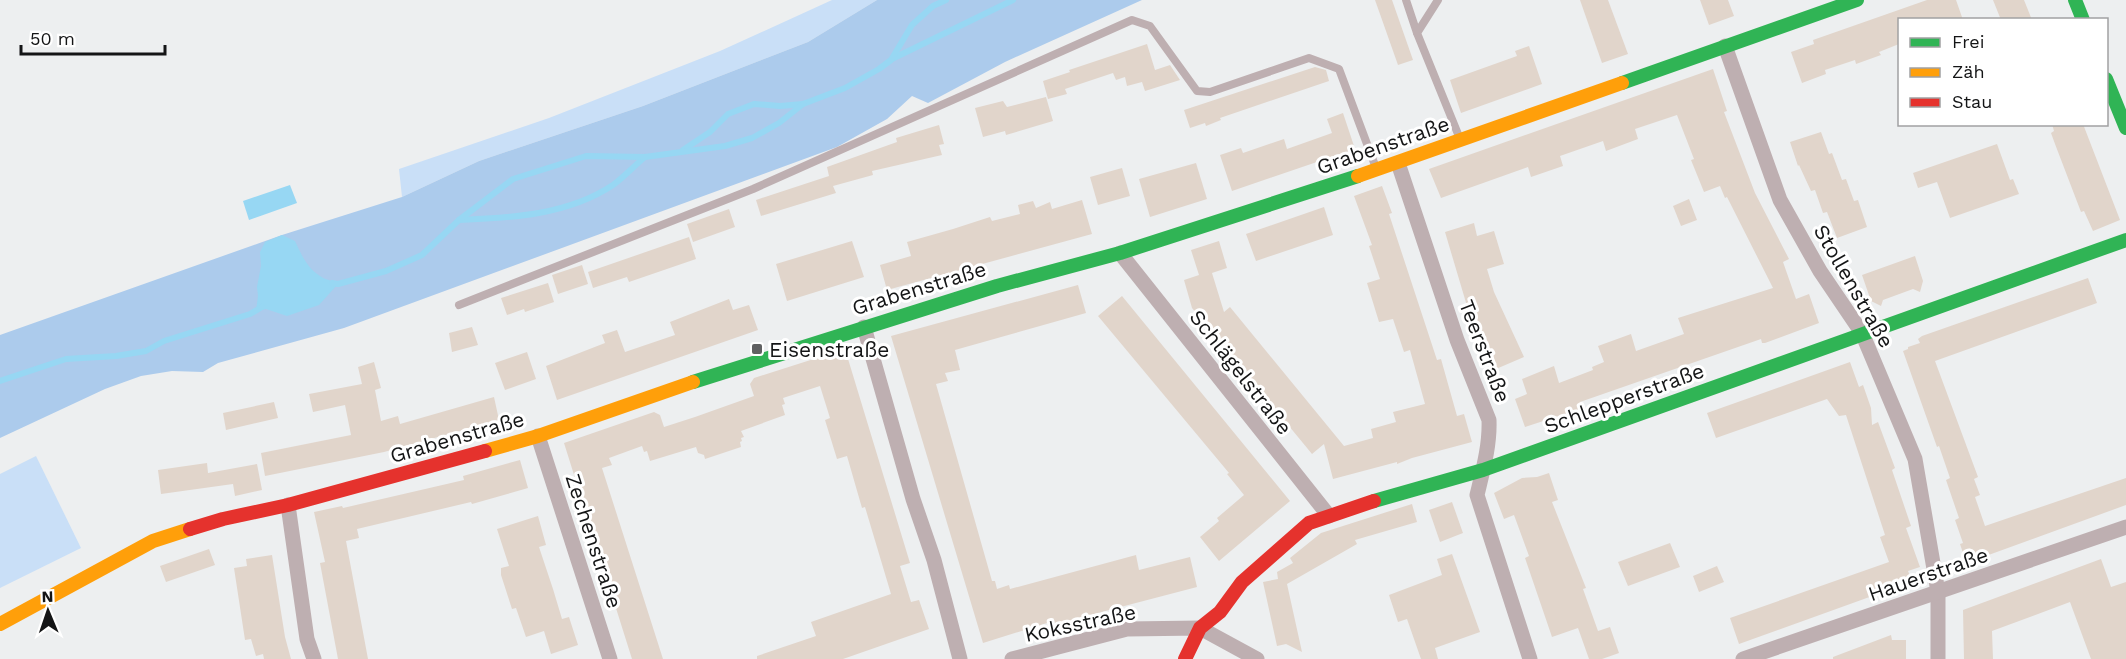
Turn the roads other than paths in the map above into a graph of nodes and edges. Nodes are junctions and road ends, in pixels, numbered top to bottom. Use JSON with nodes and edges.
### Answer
{"nodes":[{"id":1,"x":1406,"y":0,"type":"edge"},
{"id":2,"x":1438,"y":0,"type":"edge"},
{"id":3,"x":1857,"y":0,"type":"edge"},
{"id":4,"x":2075,"y":0,"type":"edge"},
{"id":5,"x":2082,"y":18,"type":"edge"},
{"id":6,"x":1418,"y":33,"type":"junction"},
{"id":7,"x":1725,"y":46,"type":"junction"},
{"id":8,"x":2108,"y":84,"type":"edge"},
{"id":9,"x":2126,"y":128,"type":"edge"},
{"id":10,"x":1461,"y":141,"type":"junction"},
{"id":11,"x":1398,"y":163,"type":"junction"},
{"id":12,"x":1377,"y":170,"type":"junction"},
{"id":13,"x":2126,"y":240,"type":"edge"},
{"id":14,"x":1120,"y":253,"type":"junction"},
{"id":15,"x":459,"y":304,"type":"dead end"},
{"id":16,"x":864,"y":327,"type":"junction"},
{"id":17,"x":1862,"y":333,"type":"junction"},
{"id":18,"x":537,"y":436,"type":"junction"},
{"id":19,"x":1483,"y":470,"type":"junction"},
{"id":20,"x":288,"y":505,"type":"junction"},
{"id":21,"x":1329,"y":516,"type":"junction"},
{"id":22,"x":2126,"y":527,"type":"edge"},
{"id":23,"x":1938,"y":592,"type":"junction"},
{"id":24,"x":0,"y":624,"type":"edge"},
{"id":25,"x":1200,"y":628,"type":"junction"},
{"id":26,"x":314,"y":659,"type":"edge"},
{"id":27,"x":610,"y":659,"type":"edge"},
{"id":28,"x":960,"y":659,"type":"edge"},
{"id":29,"x":1012,"y":659,"type":"edge"},
{"id":30,"x":1185,"y":659,"type":"edge"},
{"id":31,"x":1257,"y":659,"type":"edge"},
{"id":32,"x":1530,"y":659,"type":"edge"},
{"id":33,"x":1743,"y":659,"type":"edge"},
{"id":34,"x":1938,"y":659,"type":"edge"}],
"edges":[{"from":1,"to":6,"type":"lane"},
{"from":2,"to":6,"type":"lane"},
{"from":3,"to":7,"type":"street","name":"Grabenstraße"},
{"from":4,"to":5,"type":"street"},
{"from":6,"to":10,"type":"lane"},
{"from":7,"to":10,"type":"street","name":"Grabenstraße"},
{"from":7,"to":17,"type":"street","name":"Stollenstraße"},
{"from":8,"to":9,"type":"street"},
{"from":10,"to":11,"type":"street","name":"Grabenstraße"},
{"from":11,"to":12,"type":"street","name":"Grabenstraße"},
{"from":11,"to":19,"type":"street","name":"Teerstraße"},
{"from":12,"to":14,"type":"street","name":"Grabenstraße"},
{"from":12,"to":15,"type":"lane"},
{"from":13,"to":17,"type":"street","name":"Schlepperstraße"},
{"from":14,"to":16,"type":"street","name":"Grabenstraße"},
{"from":14,"to":21,"type":"street","name":"Schlägelstraße"},
{"from":16,"to":18,"type":"street","name":"Grabenstraße"},
{"from":16,"to":28,"type":"street"},
{"from":17,"to":19,"type":"street","name":"Schlepperstraße"},
{"from":17,"to":23,"type":"street","name":"Stollenstraße"},
{"from":18,"to":20,"type":"street","name":"Grabenstraße"},
{"from":18,"to":27,"type":"street","name":"Zechenstraße"},
{"from":19,"to":21,"type":"street","name":"Schlepperstraße"},
{"from":19,"to":32,"type":"street","name":"Teerstraße"},
{"from":20,"to":24,"type":"street","name":"Grabenstraße"},
{"from":20,"to":26,"type":"street"},
{"from":21,"to":25,"type":"street","name":"Schlepperstraße"},
{"from":22,"to":23,"type":"street","name":"Hauerstraße"},
{"from":23,"to":33,"type":"street","name":"Hauerstraße"},
{"from":23,"to":34,"type":"street","name":"Stollenstraße"},
{"from":25,"to":29,"type":"street","name":"Koksstraße"},
{"from":25,"to":30,"type":"street","name":"Schlepperstraße"},
{"from":25,"to":31,"type":"street","name":"Koksstraße"}]}
